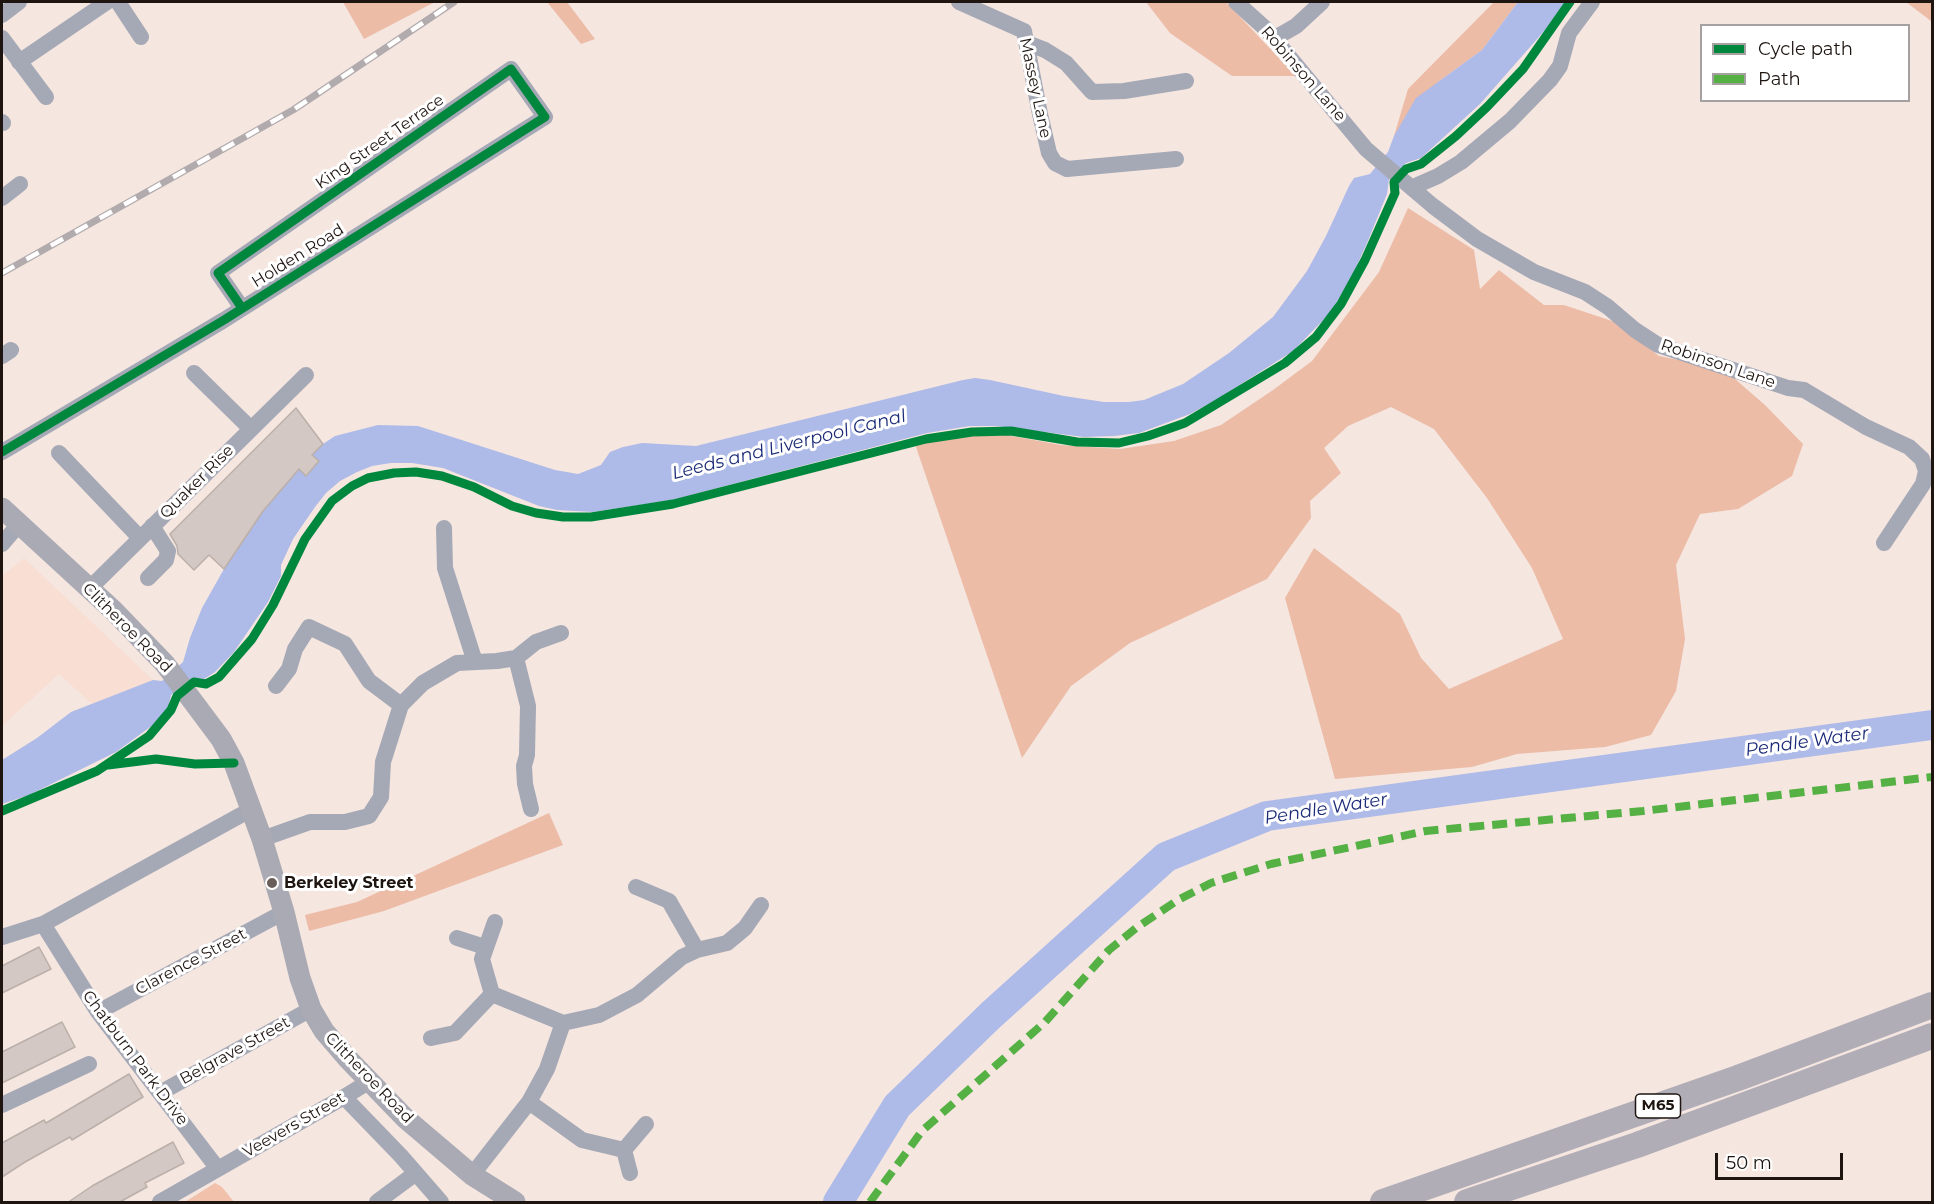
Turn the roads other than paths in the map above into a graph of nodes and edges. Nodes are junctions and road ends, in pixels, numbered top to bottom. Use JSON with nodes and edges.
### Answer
{"nodes":[{"id":1,"x":19,"y":2,"type":"edge"},
{"id":2,"x":107,"y":2,"type":"edge"},
{"id":3,"x":118,"y":2,"type":"edge"},
{"id":4,"x":959,"y":2,"type":"edge"},
{"id":5,"x":1236,"y":2,"type":"edge"},
{"id":6,"x":1322,"y":2,"type":"edge"},
{"id":7,"x":1592,"y":2,"type":"edge"},
{"id":8,"x":2,"y":15,"type":"edge"},
{"id":9,"x":141,"y":37,"type":"dead end"},
{"id":10,"x":2,"y":38,"type":"edge"},
{"id":11,"x":1275,"y":39,"type":"junction"},
{"id":12,"x":1027,"y":43,"type":"junction"},
{"id":13,"x":19,"y":62,"type":"junction"},
{"id":14,"x":1186,"y":81,"type":"dead end"},
{"id":15,"x":46,"y":97,"type":"dead end"},
{"id":16,"x":545,"y":117,"type":"joint"},
{"id":17,"x":1176,"y":159,"type":"dead end"},
{"id":18,"x":1407,"y":183,"type":"junction"},
{"id":19,"x":20,"y":184,"type":"dead end"},
{"id":20,"x":2,"y":198,"type":"edge"},
{"id":21,"x":242,"y":308,"type":"junction"},
{"id":22,"x":194,"y":373,"type":"dead end"},
{"id":23,"x":306,"y":375,"type":"dead end"},
{"id":24,"x":250,"y":429,"type":"junction"},
{"id":25,"x":2,"y":452,"type":"edge"},
{"id":26,"x":59,"y":453,"type":"dead end"},
{"id":27,"x":2,"y":508,"type":"edge"},
{"id":28,"x":20,"y":523,"type":"junction"},
{"id":29,"x":444,"y":528,"type":"dead end"},
{"id":30,"x":146,"y":532,"type":"junction"},
{"id":31,"x":1884,"y":543,"type":"dead end"},
{"id":32,"x":2,"y":544,"type":"edge"},
{"id":33,"x":148,"y":578,"type":"dead end"},
{"id":34,"x":89,"y":589,"type":"junction"},
{"id":35,"x":561,"y":633,"type":"dead end"},
{"id":36,"x":516,"y":658,"type":"junction"},
{"id":37,"x":475,"y":662,"type":"junction"},
{"id":38,"x":276,"y":686,"type":"dead end"},
{"id":39,"x":401,"y":705,"type":"junction"},
{"id":40,"x":531,"y":809,"type":"dead end"},
{"id":41,"x":250,"y":810,"type":"junction"},
{"id":42,"x":262,"y":839,"type":"junction"},
{"id":43,"x":636,"y":887,"type":"dead end"},
{"id":44,"x":761,"y":905,"type":"dead end"},
{"id":45,"x":284,"y":912,"type":"junction"},
{"id":46,"x":495,"y":922,"type":"dead end"},
{"id":47,"x":43,"y":924,"type":"junction"},
{"id":48,"x":2,"y":937,"type":"edge"},
{"id":49,"x":457,"y":938,"type":"dead end"},
{"id":50,"x":485,"y":947,"type":"junction"},
{"id":51,"x":698,"y":950,"type":"junction"},
{"id":52,"x":492,"y":994,"type":"junction"},
{"id":53,"x":1932,"y":1005,"type":"edge"},
{"id":54,"x":311,"y":1009,"type":"junction"},
{"id":55,"x":98,"y":1012,"type":"junction"},
{"id":56,"x":563,"y":1023,"type":"junction"},
{"id":57,"x":1932,"y":1036,"type":"edge"},
{"id":58,"x":431,"y":1038,"type":"dead end"},
{"id":59,"x":89,"y":1064,"type":"dead end"},
{"id":60,"x":370,"y":1081,"type":"junction"},
{"id":61,"x":160,"y":1093,"type":"junction"},
{"id":62,"x":344,"y":1097,"type":"junction"},
{"id":63,"x":529,"y":1102,"type":"junction"},
{"id":64,"x":2,"y":1106,"type":"edge"},
{"id":65,"x":646,"y":1124,"type":"dead end"},
{"id":66,"x":624,"y":1150,"type":"junction"},
{"id":67,"x":218,"y":1169,"type":"junction"},
{"id":68,"x":416,"y":1173,"type":"junction"},
{"id":69,"x":630,"y":1173,"type":"dead end"},
{"id":70,"x":472,"y":1175,"type":"junction"},
{"id":71,"x":160,"y":1203,"type":"edge"},
{"id":72,"x":377,"y":1203,"type":"edge"},
{"id":73,"x":441,"y":1203,"type":"edge"},
{"id":74,"x":515,"y":1203,"type":"edge"},
{"id":75,"x":1383,"y":1203,"type":"edge"},
{"id":76,"x":1467,"y":1203,"type":"edge"}],
"edges":[{"from":1,"to":8,"type":"street"},
{"from":2,"to":13,"type":"street"},
{"from":3,"to":9,"type":"street"},
{"from":4,"to":12,"type":"street","name":"Massey Lane"},
{"from":5,"to":11,"type":"street","name":"Robinson Lane"},
{"from":6,"to":11,"type":"street"},
{"from":7,"to":18,"type":"street"},
{"from":10,"to":13,"type":"street"},
{"from":11,"to":18,"type":"street","name":"Robinson Lane"},
{"from":12,"to":14,"type":"street"},
{"from":12,"to":17,"type":"street","name":"Massey Lane"},
{"from":13,"to":15,"type":"street"},
{"from":16,"to":21,"type":"street","name":"Holden Road"},
{"from":16,"to":21,"type":"street","name":"King Street Terrace"},
{"from":18,"to":31,"type":"street","name":"Robinson Lane"},
{"from":19,"to":20,"type":"street"},
{"from":21,"to":25,"type":"street","name":"Holden Road"},
{"from":22,"to":24,"type":"street"},
{"from":23,"to":24,"type":"street","name":"Quaker Rise"},
{"from":24,"to":30,"type":"street","name":"Quaker Rise"},
{"from":26,"to":30,"type":"street"},
{"from":27,"to":28,"type":"main road","name":"Clitheroe Road"},
{"from":28,"to":32,"type":"street"},
{"from":28,"to":34,"type":"main road","name":"Clitheroe Road"},
{"from":29,"to":37,"type":"street"},
{"from":30,"to":33,"type":"street"},
{"from":30,"to":34,"type":"street","name":"Quaker Rise"},
{"from":34,"to":41,"type":"main road","name":"Clitheroe Road"},
{"from":35,"to":36,"type":"street"},
{"from":36,"to":37,"type":"street"},
{"from":36,"to":40,"type":"street"},
{"from":37,"to":39,"type":"street"},
{"from":38,"to":39,"type":"street"},
{"from":39,"to":42,"type":"street"},
{"from":41,"to":42,"type":"main road","name":"Clitheroe Road"},
{"from":41,"to":47,"type":"street"},
{"from":42,"to":45,"type":"main road","name":"Clitheroe Road"},
{"from":43,"to":51,"type":"street"},
{"from":44,"to":51,"type":"street"},
{"from":45,"to":54,"type":"main road","name":"Clitheroe Road"},
{"from":45,"to":55,"type":"street","name":"Clarence Street"},
{"from":46,"to":50,"type":"street"},
{"from":47,"to":48,"type":"street"},
{"from":47,"to":55,"type":"street","name":"Chatburn Park Drive"},
{"from":49,"to":50,"type":"street"},
{"from":50,"to":52,"type":"street"},
{"from":51,"to":56,"type":"street"},
{"from":52,"to":56,"type":"street"},
{"from":52,"to":58,"type":"street"},
{"from":53,"to":75,"type":"highway","number":"M65"},
{"from":54,"to":60,"type":"main road","name":"Clitheroe Road"},
{"from":54,"to":61,"type":"street","name":"Belgrave Street"},
{"from":55,"to":61,"type":"street","name":"Chatburn Park Drive"},
{"from":56,"to":63,"type":"street"},
{"from":57,"to":76,"type":"highway","number":"M65"},
{"from":59,"to":64,"type":"street"},
{"from":60,"to":62,"type":"street","name":"Veevers Street"},
{"from":60,"to":70,"type":"main road","name":"Clitheroe Road"},
{"from":61,"to":67,"type":"street","name":"Chatburn Park Drive"},
{"from":62,"to":67,"type":"street","name":"Veevers Street"},
{"from":62,"to":68,"type":"street","name":"Clitheroe Road"},
{"from":63,"to":66,"type":"street"},
{"from":63,"to":70,"type":"street"},
{"from":65,"to":66,"type":"street"},
{"from":66,"to":69,"type":"street"},
{"from":67,"to":71,"type":"street"},
{"from":68,"to":72,"type":"street"},
{"from":68,"to":73,"type":"street","name":"Clitheroe Road"},
{"from":70,"to":74,"type":"main road","name":"Clitheroe Road"}]}
